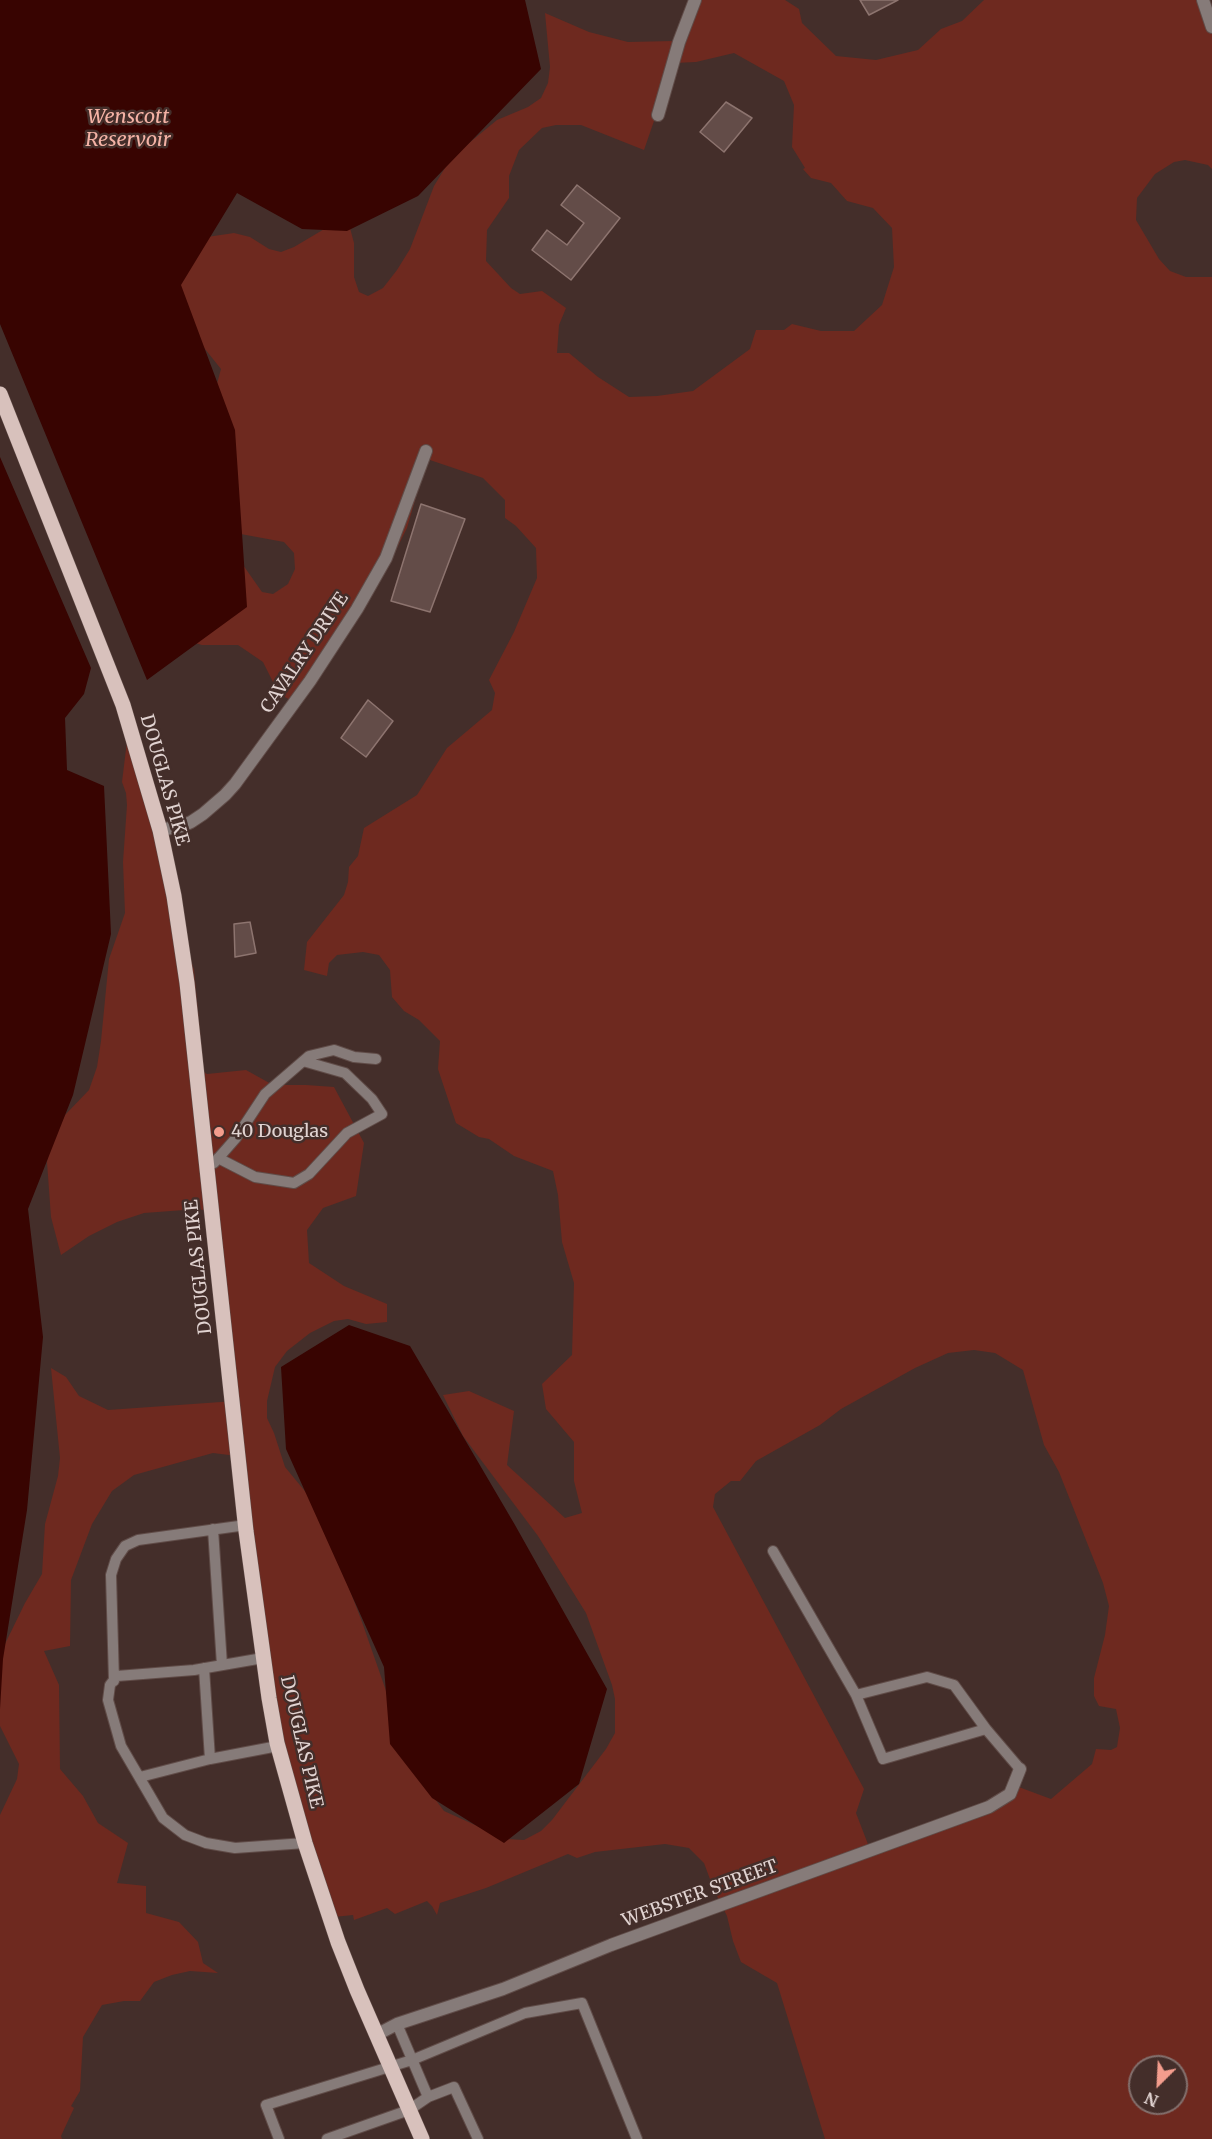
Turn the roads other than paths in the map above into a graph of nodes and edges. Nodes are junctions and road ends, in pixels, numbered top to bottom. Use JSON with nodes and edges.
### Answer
{"nodes":[{"id":1,"x":695,"y":0,"type":"edge"},
{"id":2,"x":1203,"y":0,"type":"edge"},
{"id":3,"x":1212,"y":27,"type":"edge"},
{"id":4,"x":658,"y":115,"type":"dead end"},
{"id":5,"x":0,"y":394,"type":"edge"},
{"id":6,"x":426,"y":451,"type":"dead end"},
{"id":7,"x":160,"y":830,"type":"junction"},
{"id":8,"x":376,"y":1059,"type":"dead end"},
{"id":9,"x":303,"y":1061,"type":"junction"},
{"id":10,"x":218,"y":1158,"type":"junction"},
{"id":11,"x":208,"y":1170,"type":"junction"},
{"id":12,"x":246,"y":1525,"type":"junction"},
{"id":13,"x":213,"y":1529,"type":"junction"},
{"id":14,"x":773,"y":1551,"type":"dead end"},
{"id":15,"x":263,"y":1658,"type":"junction"},
{"id":16,"x":222,"y":1665,"type":"junction"},
{"id":17,"x":204,"y":1668,"type":"junction"},
{"id":18,"x":114,"y":1681,"type":"junction"},
{"id":19,"x":856,"y":1695,"type":"junction"},
{"id":20,"x":986,"y":1729,"type":"junction"},
{"id":21,"x":278,"y":1746,"type":"junction"},
{"id":22,"x":210,"y":1759,"type":"junction"},
{"id":23,"x":1020,"y":1769,"type":"joint"},
{"id":24,"x":140,"y":1778,"type":"junction"},
{"id":25,"x":305,"y":1843,"type":"junction"},
{"id":26,"x":397,"y":2024,"type":"junction"},
{"id":27,"x":376,"y":2035,"type":"junction"},
{"id":28,"x":412,"y":2060,"type":"junction"},
{"id":29,"x":391,"y":2066,"type":"junction"},
{"id":30,"x":428,"y":2097,"type":"junction"},
{"id":31,"x":409,"y":2110,"type":"junction"},
{"id":32,"x":279,"y":2139,"type":"edge"},
{"id":33,"x":327,"y":2139,"type":"edge"},
{"id":34,"x":422,"y":2139,"type":"edge"},
{"id":35,"x":478,"y":2139,"type":"edge"},
{"id":36,"x":637,"y":2139,"type":"edge"}],
"edges":[{"from":1,"to":4,"type":"street"},
{"from":2,"to":3,"type":"street"},
{"from":5,"to":7,"type":"main road","name":"DOUGLAS PIKE"},
{"from":6,"to":7,"type":"street","name":"CAVALRY DRIVE"},
{"from":7,"to":11,"type":"main road","name":"DOUGLAS PIKE"},
{"from":8,"to":9,"type":"lane"},
{"from":9,"to":10,"type":"lane"},
{"from":9,"to":10,"type":"lane"},
{"from":10,"to":11,"type":"lane"},
{"from":11,"to":12,"type":"main road","name":"DOUGLAS PIKE"},
{"from":12,"to":13,"type":"lane"},
{"from":12,"to":15,"type":"main road","name":"DOUGLAS PIKE"},
{"from":13,"to":16,"type":"lane"},
{"from":13,"to":18,"type":"lane"},
{"from":14,"to":19,"type":"lane"},
{"from":15,"to":16,"type":"lane"},
{"from":15,"to":21,"type":"main road","name":"DOUGLAS PIKE"},
{"from":16,"to":17,"type":"lane"},
{"from":17,"to":18,"type":"lane"},
{"from":17,"to":22,"type":"lane"},
{"from":18,"to":24,"type":"lane"},
{"from":19,"to":20,"type":"lane"},
{"from":19,"to":20,"type":"lane"},
{"from":20,"to":23,"type":"lane"},
{"from":21,"to":22,"type":"lane"},
{"from":21,"to":25,"type":"main road","name":"DOUGLAS PIKE"},
{"from":22,"to":24,"type":"lane"},
{"from":23,"to":26,"type":"street","name":"WEBSTER STREET"},
{"from":24,"to":25,"type":"lane"},
{"from":25,"to":27,"type":"main road","name":"DOUGLAS PIKE"},
{"from":26,"to":27,"type":"street","name":"WEBSTER STREET"},
{"from":26,"to":28,"type":"lane"},
{"from":27,"to":29,"type":"main road","name":"DOUGLAS PIKE"},
{"from":28,"to":29,"type":"lane"},
{"from":28,"to":30,"type":"lane"},
{"from":28,"to":36,"type":"lane"},
{"from":29,"to":31,"type":"main road","name":"DOUGLAS PIKE"},
{"from":29,"to":32,"type":"lane"},
{"from":30,"to":31,"type":"lane"},
{"from":30,"to":35,"type":"lane"},
{"from":31,"to":33,"type":"lane"},
{"from":31,"to":34,"type":"main road","name":"DOUGLAS PIKE"}]}
